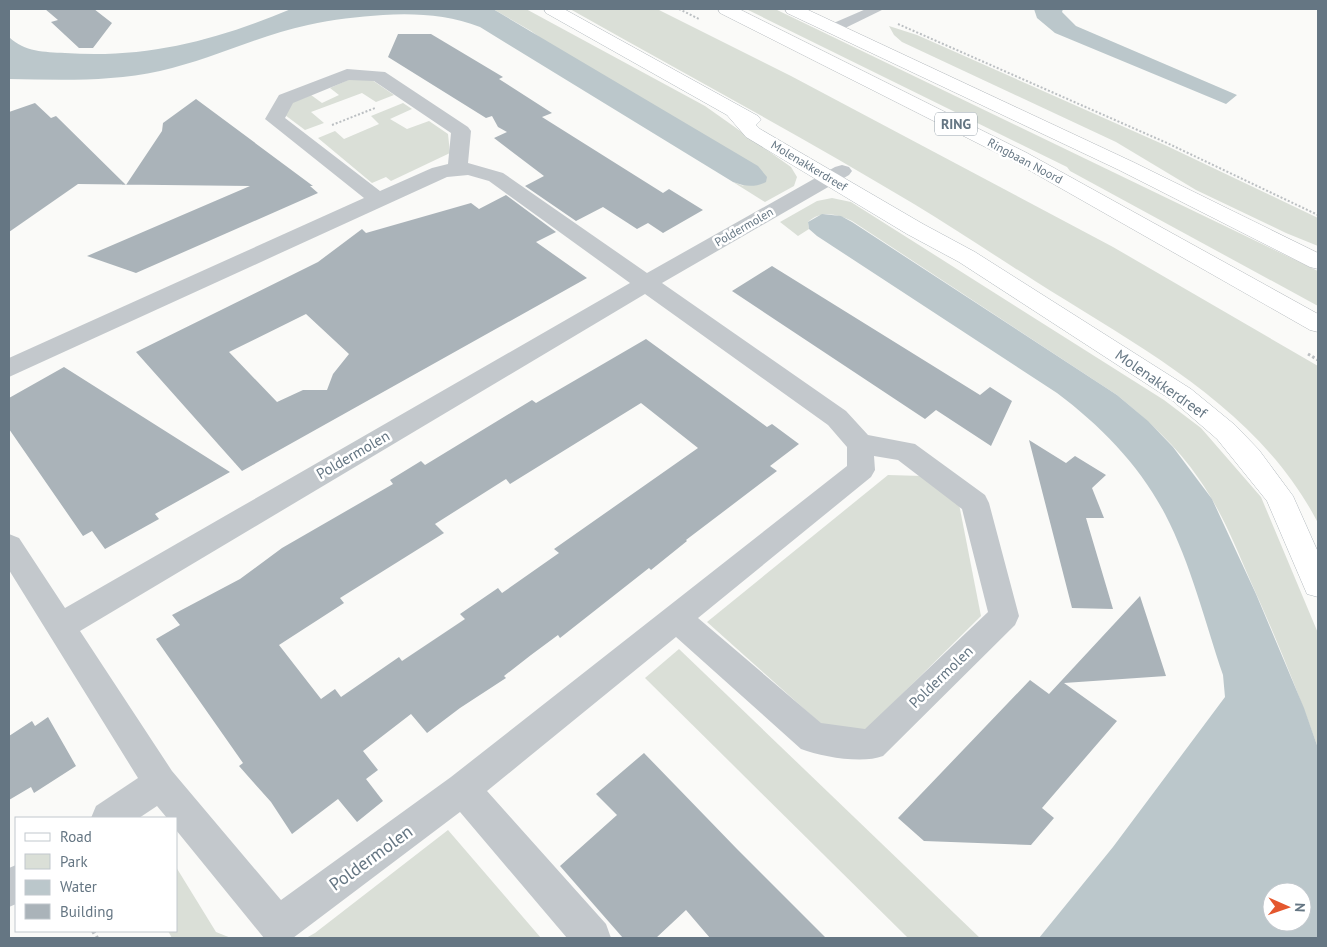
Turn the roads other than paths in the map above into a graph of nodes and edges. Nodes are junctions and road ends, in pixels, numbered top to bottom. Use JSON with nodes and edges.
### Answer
{"nodes":[{"id":1,"x":552,"y":9,"type":"edge"},
{"id":2,"x":726,"y":9,"type":"edge"},
{"id":3,"x":793,"y":9,"type":"edge"},
{"id":4,"x":877,"y":9,"type":"edge"},
{"id":5,"x":834,"y":28,"type":"junction"},
{"id":6,"x":458,"y":167,"type":"junction"},
{"id":7,"x":836,"y":175,"type":"junction"},
{"id":8,"x":379,"y":200,"type":"junction"},
{"id":9,"x":1318,"y":262,"type":"edge"},
{"id":10,"x":646,"y":283,"type":"junction"},
{"id":11,"x":1318,"y":324,"type":"edge"},
{"id":12,"x":9,"y":368,"type":"edge"},
{"id":13,"x":860,"y":444,"type":"junction"},
{"id":14,"x":9,"y":546,"type":"edge"},
{"id":15,"x":1318,"y":585,"type":"edge"},
{"id":16,"x":678,"y":619,"type":"junction"},
{"id":17,"x":60,"y":627,"type":"junction"},
{"id":18,"x":160,"y":783,"type":"junction"},
{"id":19,"x":464,"y":789,"type":"junction"},
{"id":20,"x":110,"y":817,"type":"edge"},
{"id":21,"x":275,"y":932,"type":"edge"},
{"id":22,"x":592,"y":938,"type":"edge"}],
"edges":[{"from":1,"to":7,"type":"main road","name":"Molenakkerdreef"},
{"from":2,"to":11,"type":"main road","name":"Ringbaan Noord","number":"RING"},
{"from":3,"to":5,"type":"main road","number":"RING"},
{"from":4,"to":5,"type":"lane"},
{"from":5,"to":9,"type":"main road","number":"RING"},
{"from":6,"to":8,"type":"street"},
{"from":6,"to":8,"type":"street"},
{"from":6,"to":10,"type":"street"},
{"from":7,"to":10,"type":"street","name":"Poldermolen"},
{"from":7,"to":15,"type":"main road","name":"Molenakkerdreef"},
{"from":8,"to":12,"type":"street"},
{"from":10,"to":13,"type":"street"},
{"from":10,"to":17,"type":"street","name":"Poldermolen"},
{"from":13,"to":16,"type":"street","name":"Poldermolen"},
{"from":13,"to":16,"type":"street","name":"Poldermolen"},
{"from":14,"to":17,"type":"street","name":"Poldermolen"},
{"from":16,"to":19,"type":"street","name":"Poldermolen"},
{"from":17,"to":18,"type":"street","name":"Poldermolen"},
{"from":18,"to":20,"type":"street"},
{"from":18,"to":21,"type":"street","name":"Poldermolen"},
{"from":19,"to":21,"type":"street","name":"Poldermolen"},
{"from":19,"to":22,"type":"street"}]}
